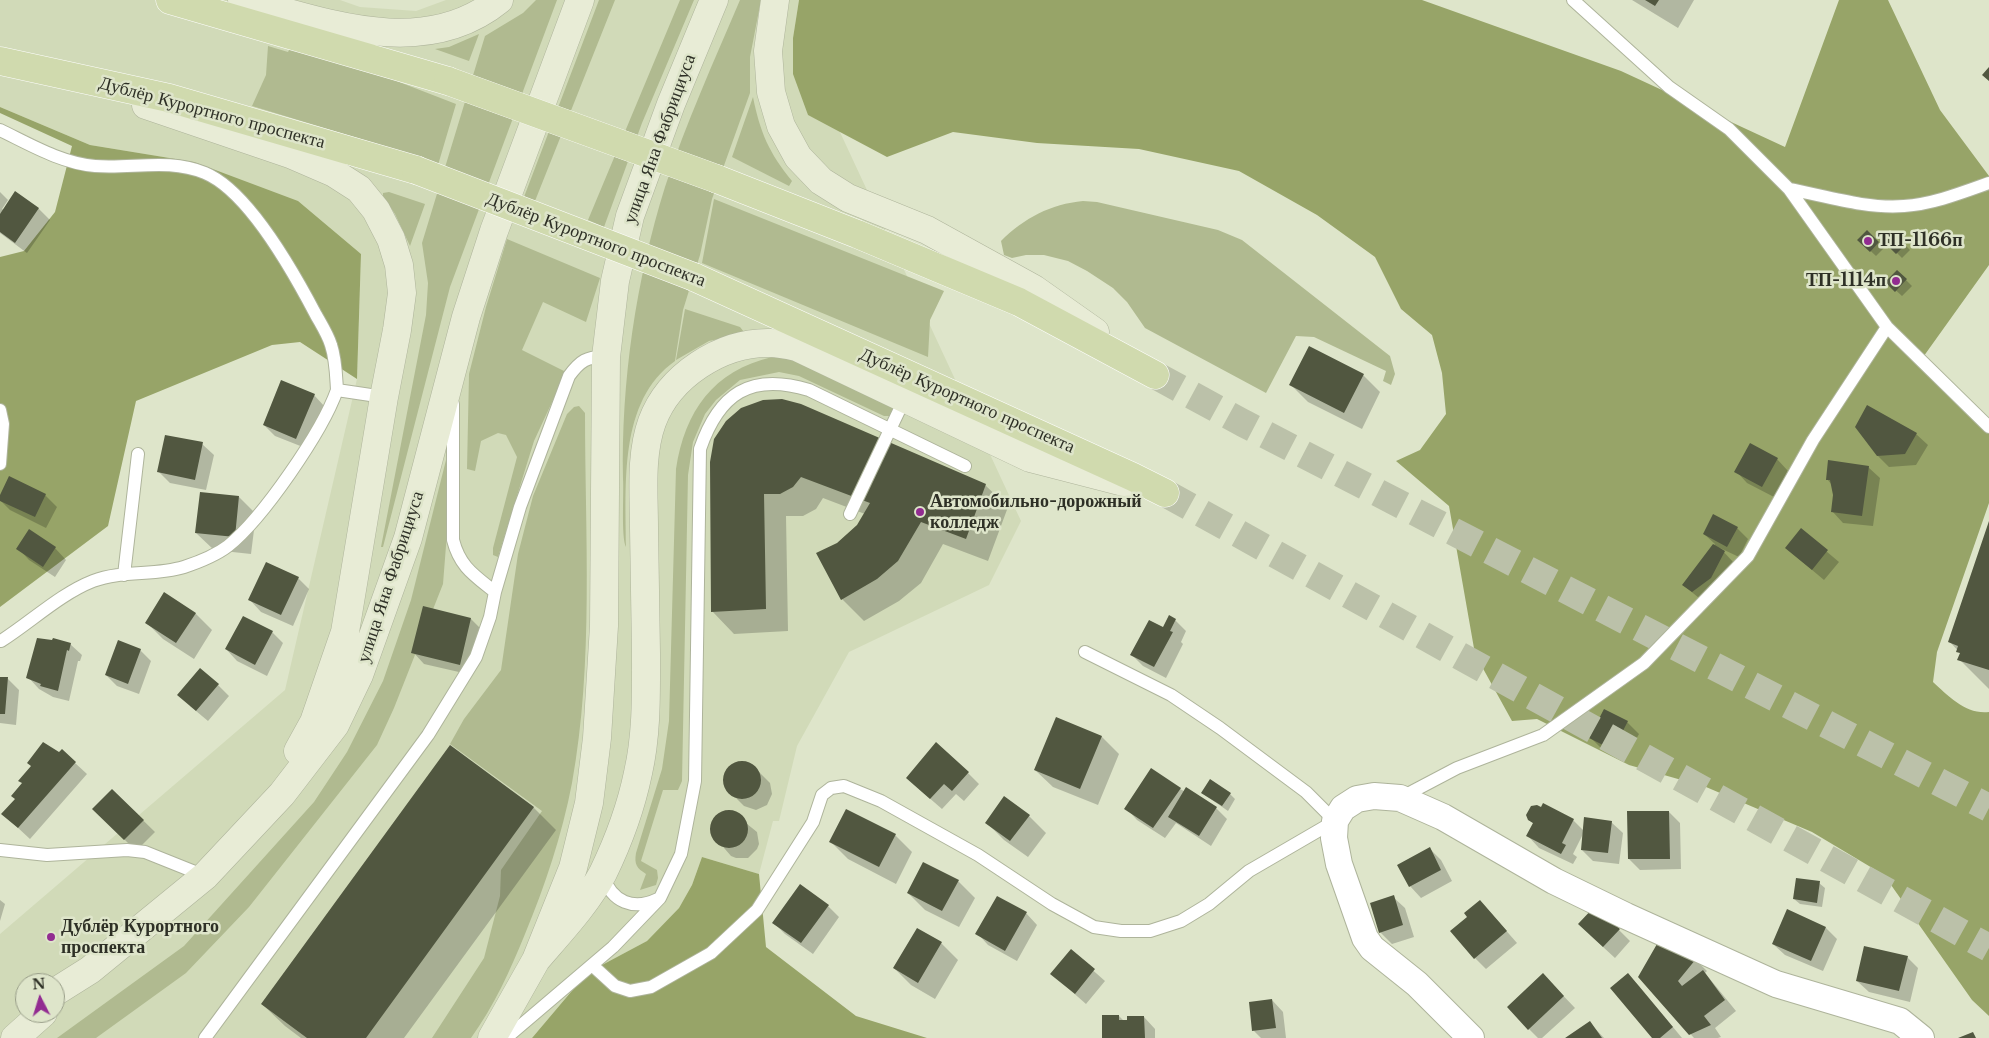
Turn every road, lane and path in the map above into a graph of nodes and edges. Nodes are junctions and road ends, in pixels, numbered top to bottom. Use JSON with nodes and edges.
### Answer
{"nodes":[{"id":1,"x":170,"y":0,"type":"edge"},
{"id":2,"x":242,"y":0,"type":"edge"},
{"id":3,"x":499,"y":0,"type":"edge"},
{"id":4,"x":580,"y":0,"type":"edge"},
{"id":5,"x":714,"y":0,"type":"edge"},
{"id":6,"x":775,"y":0,"type":"edge"},
{"id":7,"x":1572,"y":0,"type":"edge"},
{"id":8,"x":0,"y":63,"type":"edge"},
{"id":9,"x":0,"y":130,"type":"edge"},
{"id":10,"x":1989,"y":183,"type":"edge"},
{"id":11,"x":1789,"y":189,"type":"junction"},
{"id":12,"x":1887,"y":327,"type":"junction"},
{"id":13,"x":606,"y":357,"type":"junction"},
{"id":14,"x":453,"y":366,"type":"junction"},
{"id":15,"x":337,"y":390,"type":"junction"},
{"id":16,"x":384,"y":397,"type":"junction"},
{"id":17,"x":906,"y":398,"type":"junction"},
{"id":18,"x":0,"y":410,"type":"edge"},
{"id":19,"x":1989,"y":427,"type":"edge"},
{"id":20,"x":890,"y":430,"type":"junction"},
{"id":21,"x":138,"y":454,"type":"dead end"},
{"id":22,"x":0,"y":464,"type":"edge"},
{"id":23,"x":965,"y":466,"type":"dead end"},
{"id":24,"x":850,"y":514,"type":"dead end"},
{"id":25,"x":124,"y":575,"type":"junction"},
{"id":26,"x":495,"y":592,"type":"junction"},
{"id":27,"x":1,"y":641,"type":"dead end"},
{"id":28,"x":1085,"y":652,"type":"dead end"},
{"id":29,"x":1400,"y":798,"type":"junction"},
{"id":30,"x":1336,"y":821,"type":"junction"},
{"id":31,"x":250,"y":828,"type":"junction"},
{"id":32,"x":0,"y":850,"type":"edge"},
{"id":33,"x":602,"y":873,"type":"junction"},
{"id":34,"x":204,"y":876,"type":"junction"},
{"id":35,"x":660,"y":898,"type":"junction"},
{"id":36,"x":536,"y":960,"type":"junction"},
{"id":37,"x":592,"y":965,"type":"junction"},
{"id":38,"x":90,"y":970,"type":"junction"},
{"id":39,"x":65,"y":986,"type":"edge"},
{"id":40,"x":65,"y":993,"type":"edge"},
{"id":41,"x":15,"y":1016,"type":"edge"},
{"id":42,"x":32,"y":1023,"type":"edge"},
{"id":43,"x":0,"y":1025,"type":"edge"},
{"id":44,"x":15,"y":1038,"type":"edge"},
{"id":45,"x":205,"y":1038,"type":"edge"},
{"id":46,"x":492,"y":1038,"type":"edge"},
{"id":47,"x":506,"y":1038,"type":"edge"},
{"id":48,"x":1471,"y":1038,"type":"edge"},
{"id":49,"x":1920,"y":1038,"type":"edge"}],
"edges":[{"from":1,"to":6,"type":"main road","bridge":true},
{"from":2,"to":3,"type":"main road"},
{"from":4,"to":14,"type":"main road","name":"улица Яна Фабрициуса"},
{"from":5,"to":13,"type":"main road","name":"улица Яна Фабрициуса"},
{"from":7,"to":11,"type":"lane"},
{"from":8,"to":16,"type":"main road"},
{"from":8,"to":17,"type":"main road","name":"Дублёр Курортного проспекта","bridge":true},
{"from":9,"to":15,"type":"lane"},
{"from":10,"to":11,"type":"lane"},
{"from":11,"to":12,"type":"lane"},
{"from":12,"to":19,"type":"lane"},
{"from":12,"to":29,"type":"lane"},
{"from":13,"to":26,"type":"lane"},
{"from":13,"to":36,"type":"main road","name":"улица Яна Фабрициуса"},
{"from":14,"to":26,"type":"lane"},
{"from":14,"to":31,"type":"main road","name":"улица Яна Фабрициуса"},
{"from":15,"to":16,"type":"lane"},
{"from":15,"to":25,"type":"lane"},
{"from":16,"to":31,"type":"main road"},
{"from":17,"to":20,"type":"lane"},
{"from":17,"to":33,"type":"main road"},
{"from":18,"to":22,"type":"lane"},
{"from":20,"to":23,"type":"lane"},
{"from":20,"to":24,"type":"lane"},
{"from":20,"to":35,"type":"lane"},
{"from":21,"to":25,"type":"lane"},
{"from":25,"to":27,"type":"lane"},
{"from":26,"to":45,"type":"lane"},
{"from":28,"to":30,"type":"lane"},
{"from":29,"to":30,"type":"street"},
{"from":29,"to":49,"type":"street"},
{"from":30,"to":37,"type":"lane"},
{"from":30,"to":48,"type":"street"},
{"from":31,"to":34,"type":"main road","name":"улица Яна Фабрициуса"},
{"from":32,"to":34,"type":"lane"},
{"from":33,"to":35,"type":"lane"},
{"from":33,"to":36,"type":"main road"},
{"from":34,"to":38,"type":"main road","name":"улица Яна Фабрициуса"},
{"from":35,"to":37,"type":"lane"},
{"from":36,"to":46,"type":"main road","name":"улица Яна Фабрициуса"},
{"from":37,"to":47,"type":"lane"},
{"from":38,"to":39,"type":"main road","name":"улица Яна Фабрициуса"},
{"from":38,"to":40,"type":"main road"},
{"from":41,"to":43,"type":"main road"},
{"from":42,"to":44,"type":"main road"}]}
